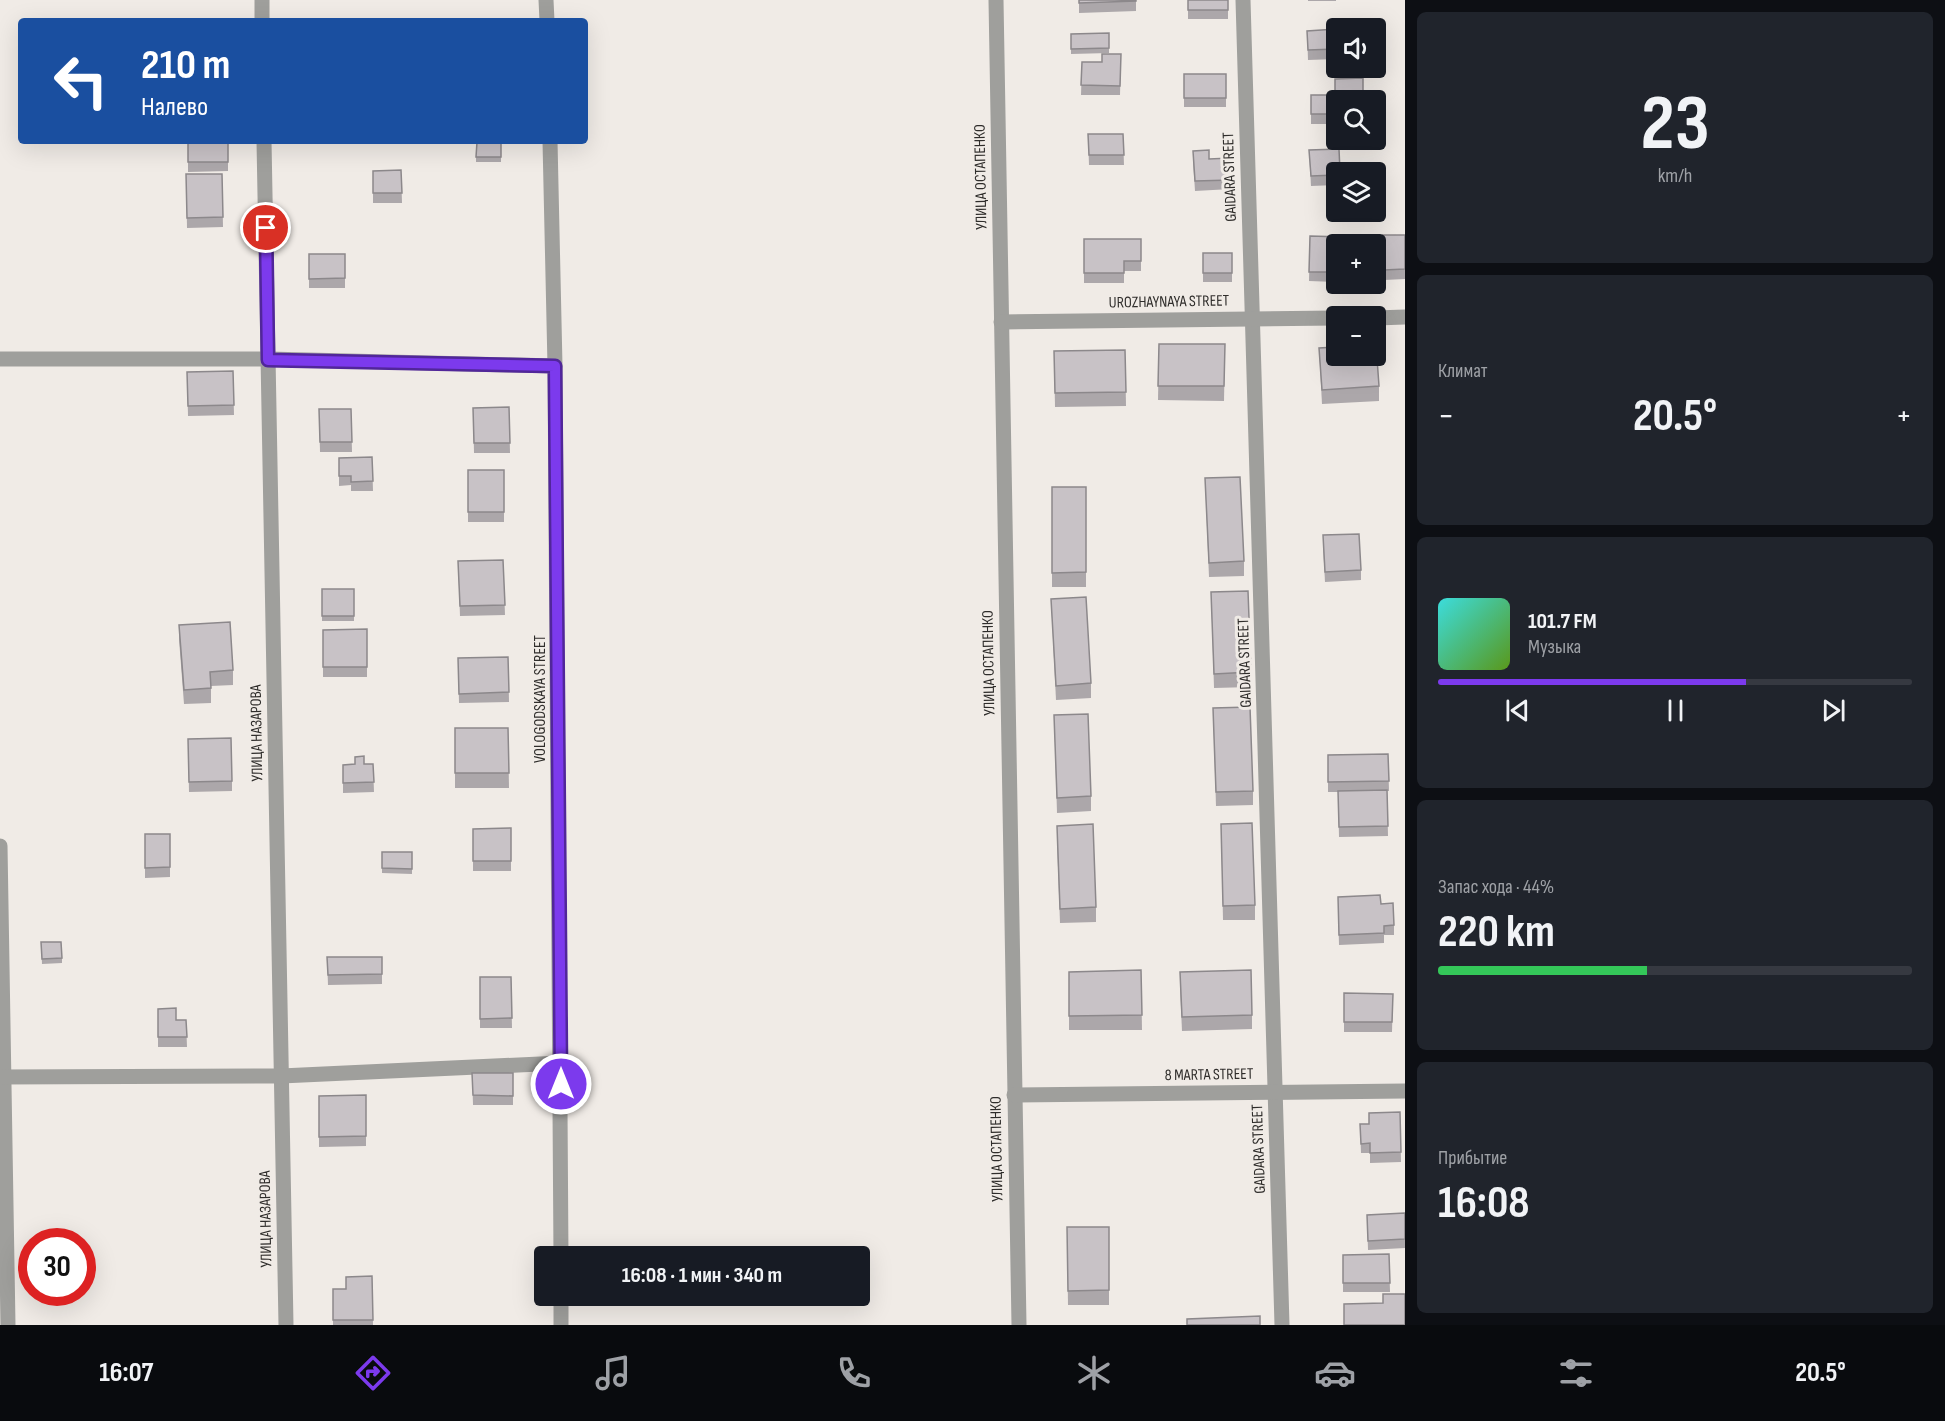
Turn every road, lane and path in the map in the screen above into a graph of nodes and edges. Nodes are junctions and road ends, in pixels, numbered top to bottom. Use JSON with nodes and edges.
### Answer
{"nodes":[{"id":1,"x":262,"y":0,"type":"edge"},
{"id":2,"x":546,"y":0,"type":"edge"},
{"id":3,"x":996,"y":0,"type":"edge"},
{"id":4,"x":1243,"y":0,"type":"edge"},
{"id":5,"x":262,"y":18,"type":"edge"},
{"id":6,"x":547,"y":18,"type":"edge"},
{"id":7,"x":264,"y":144,"type":"edge"},
{"id":8,"x":550,"y":144,"type":"edge"},
{"id":9,"x":1405,"y":317,"type":"edge"},
{"id":10,"x":1326,"y":318,"type":"edge"},
{"id":11,"x":1386,"y":318,"type":"edge"},
{"id":12,"x":1252,"y":320,"type":"junction"},
{"id":13,"x":1001,"y":322,"type":"junction"},
{"id":14,"x":0,"y":359,"type":"edge"},
{"id":15,"x":268,"y":360,"type":"junction"},
{"id":16,"x":555,"y":366,"type":"junction"},
{"id":17,"x":0,"y":846,"type":"edge"},
{"id":18,"x":561,"y":1063,"type":"junction"},
{"id":19,"x":281,"y":1076,"type":"junction"},
{"id":20,"x":2,"y":1077,"type":"edge"},
{"id":21,"x":1405,"y":1091,"type":"edge"},
{"id":22,"x":1275,"y":1092,"type":"junction"},
{"id":23,"x":1014,"y":1095,"type":"junction"},
{"id":24,"x":561,"y":1246,"type":"edge"},
{"id":25,"x":561,"y":1306,"type":"edge"},
{"id":26,"x":8,"y":1325,"type":"edge"},
{"id":27,"x":286,"y":1325,"type":"edge"},
{"id":28,"x":561,"y":1325,"type":"edge"},
{"id":29,"x":1019,"y":1325,"type":"edge"},
{"id":30,"x":1282,"y":1325,"type":"edge"}],
"edges":[{"from":1,"to":5,"type":"street"},
{"from":2,"to":6,"type":"street"},
{"from":3,"to":13,"type":"street","name":"УЛИЦА ОСТАПЕНКО"},
{"from":4,"to":12,"type":"street","name":"GAIDARA STREET"},
{"from":7,"to":15,"type":"street","name":"УЛИЦА НАЗАРОВА"},
{"from":8,"to":16,"type":"street","name":"VOLOGODSKAYA STREET"},
{"from":9,"to":11,"type":"street"},
{"from":10,"to":12,"type":"street","name":"UROZHAYNAYA STREET"},
{"from":12,"to":13,"type":"street","name":"UROZHAYNAYA STREET"},
{"from":12,"to":22,"type":"street","name":"GAIDARA STREET"},
{"from":13,"to":23,"type":"street","name":"УЛИЦА ОСТАПЕНКО"},
{"from":14,"to":15,"type":"street"},
{"from":15,"to":16,"type":"street"},
{"from":15,"to":19,"type":"street","name":"УЛИЦА НАЗАРОВА"},
{"from":16,"to":18,"type":"street","name":"VOLOGODSKAYA STREET"},
{"from":17,"to":20,"type":"street"},
{"from":18,"to":19,"type":"street"},
{"from":18,"to":24,"type":"street","name":"VOLOGODSKAYA STREET"},
{"from":19,"to":20,"type":"street"},
{"from":19,"to":27,"type":"street","name":"УЛИЦА НАЗАРОВА"},
{"from":20,"to":26,"type":"street"},
{"from":21,"to":22,"type":"street","name":"8 MARTA STREET"},
{"from":22,"to":23,"type":"street","name":"8 MARTA STREET"},
{"from":22,"to":30,"type":"street","name":"GAIDARA STREET"},
{"from":23,"to":29,"type":"street","name":"УЛИЦА ОСТАПЕНКО"},
{"from":25,"to":28,"type":"street"}]}
